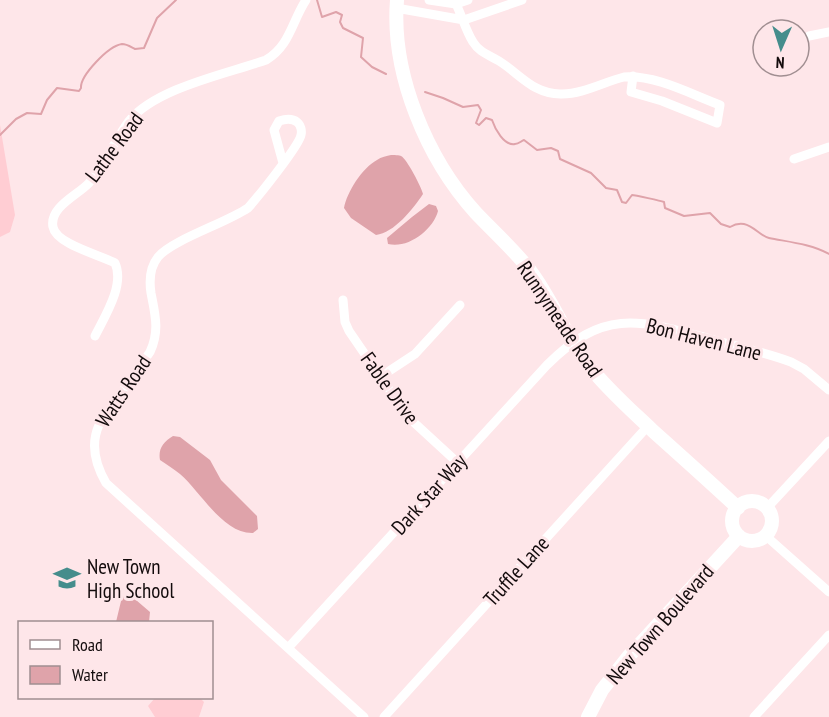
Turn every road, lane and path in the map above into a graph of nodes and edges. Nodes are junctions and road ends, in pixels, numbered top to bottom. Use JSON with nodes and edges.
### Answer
{"nodes":[{"id":1,"x":306,"y":0,"type":"edge"},
{"id":2,"x":429,"y":0,"type":"edge"},
{"id":3,"x":468,"y":0,"type":"edge"},
{"id":4,"x":522,"y":0,"type":"edge"},
{"id":5,"x":397,"y":4,"type":"edge"},
{"id":6,"x":456,"y":4,"type":"junction"},
{"id":7,"x":464,"y":20,"type":"junction"},
{"id":8,"x":829,"y":32,"type":"edge"},
{"id":9,"x":811,"y":36,"type":"edge"},
{"id":10,"x":633,"y":76,"type":"junction"},
{"id":11,"x":829,"y":147,"type":"edge"},
{"id":12,"x":794,"y":159,"type":"dead end"},
{"id":13,"x":283,"y":163,"type":"dead end"},
{"id":14,"x":343,"y":300,"type":"dead end"},
{"id":15,"x":460,"y":305,"type":"dead end"},
{"id":16,"x":95,"y":336,"type":"dead end"},
{"id":17,"x":572,"y":343,"type":"junction"},
{"id":18,"x":380,"y":377,"type":"junction"},
{"id":19,"x":829,"y":390,"type":"edge"},
{"id":20,"x":648,"y":426,"type":"junction"},
{"id":21,"x":829,"y":441,"type":"edge"},
{"id":22,"x":458,"y":463,"type":"junction"},
{"id":23,"x":738,"y":508,"type":"junction"},
{"id":24,"x":767,"y":508,"type":"junction"},
{"id":25,"x":739,"y":536,"type":"junction"},
{"id":26,"x":766,"y":536,"type":"junction"},
{"id":27,"x":829,"y":592,"type":"edge"},
{"id":28,"x":829,"y":635,"type":"edge"},
{"id":29,"x":288,"y":648,"type":"junction"},
{"id":30,"x":364,"y":717,"type":"edge"},
{"id":31,"x":384,"y":717,"type":"edge"},
{"id":32,"x":588,"y":717,"type":"edge"},
{"id":33,"x":754,"y":717,"type":"edge"}],
"edges":[{"from":1,"to":16,"type":"street","name":"Lathe Road"},
{"from":2,"to":6,"type":"street"},
{"from":3,"to":6,"type":"street"},
{"from":4,"to":7,"type":"street"},
{"from":5,"to":7,"type":"street"},
{"from":5,"to":17,"type":"street","name":"Runnymeade Road"},
{"from":6,"to":7,"type":"street"},
{"from":7,"to":10,"type":"street"},
{"from":8,"to":9,"type":"street"},
{"from":10,"to":10,"type":"street"},
{"from":11,"to":12,"type":"street"},
{"from":13,"to":29,"type":"street","name":"Watts Road"},
{"from":14,"to":18,"type":"street","name":"Fable Drive"},
{"from":15,"to":18,"type":"street"},
{"from":17,"to":19,"type":"street","name":"Bon Haven Lane"},
{"from":17,"to":20,"type":"street","name":"Runnymeade Road"},
{"from":17,"to":22,"type":"street","name":"Dark Star Way"},
{"from":18,"to":22,"type":"street","name":"Fable Drive"},
{"from":20,"to":23,"type":"street","name":"Runnymeade Road"},
{"from":20,"to":31,"type":"street","name":"Truffle Lane"},
{"from":21,"to":24,"type":"street"},
{"from":22,"to":29,"type":"street","name":"Dark Star Way"},
{"from":23,"to":24,"type":"street"},
{"from":23,"to":25,"type":"street"},
{"from":24,"to":26,"type":"street"},
{"from":25,"to":26,"type":"street"},
{"from":25,"to":32,"type":"street","name":"New Town Boulevard"},
{"from":26,"to":27,"type":"street"},
{"from":28,"to":33,"type":"street"},
{"from":29,"to":30,"type":"street","name":"Watts Road"}]}
